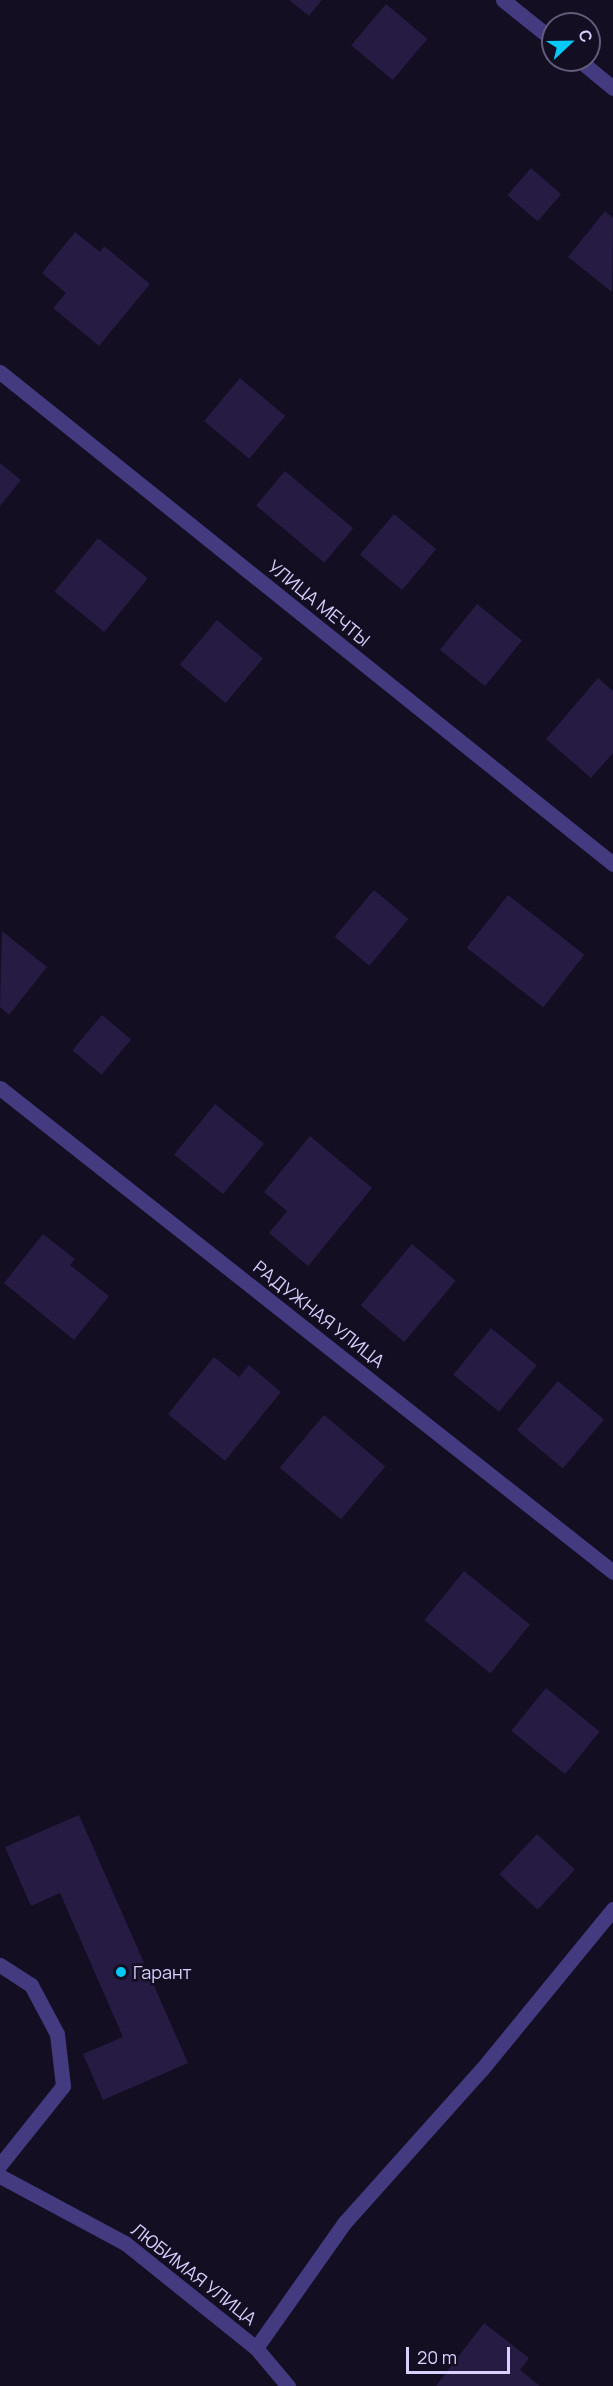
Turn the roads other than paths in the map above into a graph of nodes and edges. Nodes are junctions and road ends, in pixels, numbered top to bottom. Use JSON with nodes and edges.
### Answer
{"nodes":[{"id":1,"x":503,"y":0,"type":"edge"},
{"id":2,"x":541,"y":30,"type":"edge"},
{"id":3,"x":596,"y":72,"type":"edge"},
{"id":4,"x":611,"y":82,"type":"edge"},
{"id":5,"x":0,"y":372,"type":"edge"},
{"id":6,"x":613,"y":864,"type":"edge"},
{"id":7,"x":0,"y":1088,"type":"edge"},
{"id":8,"x":613,"y":1572,"type":"edge"},
{"id":9,"x":613,"y":1909,"type":"edge"},
{"id":10,"x":0,"y":1965,"type":"edge"},
{"id":11,"x":0,"y":2165,"type":"edge"},
{"id":12,"x":0,"y":2176,"type":"edge"},
{"id":13,"x":256,"y":2348,"type":"junction"},
{"id":14,"x":288,"y":2386,"type":"edge"}],
"edges":[{"from":1,"to":2,"type":"street"},
{"from":3,"to":4,"type":"street"},
{"from":5,"to":6,"type":"street","name":"УЛИЦА МЕЧТЫ"},
{"from":7,"to":8,"type":"street","name":"РАДУЖНАЯ УЛИЦА"},
{"from":9,"to":13,"type":"street"},
{"from":10,"to":11,"type":"street"},
{"from":12,"to":13,"type":"street","name":"ЛЮБИМАЯ УЛИЦА"},
{"from":13,"to":14,"type":"street","name":"ЛЮБИМАЯ УЛИЦА"}]}
